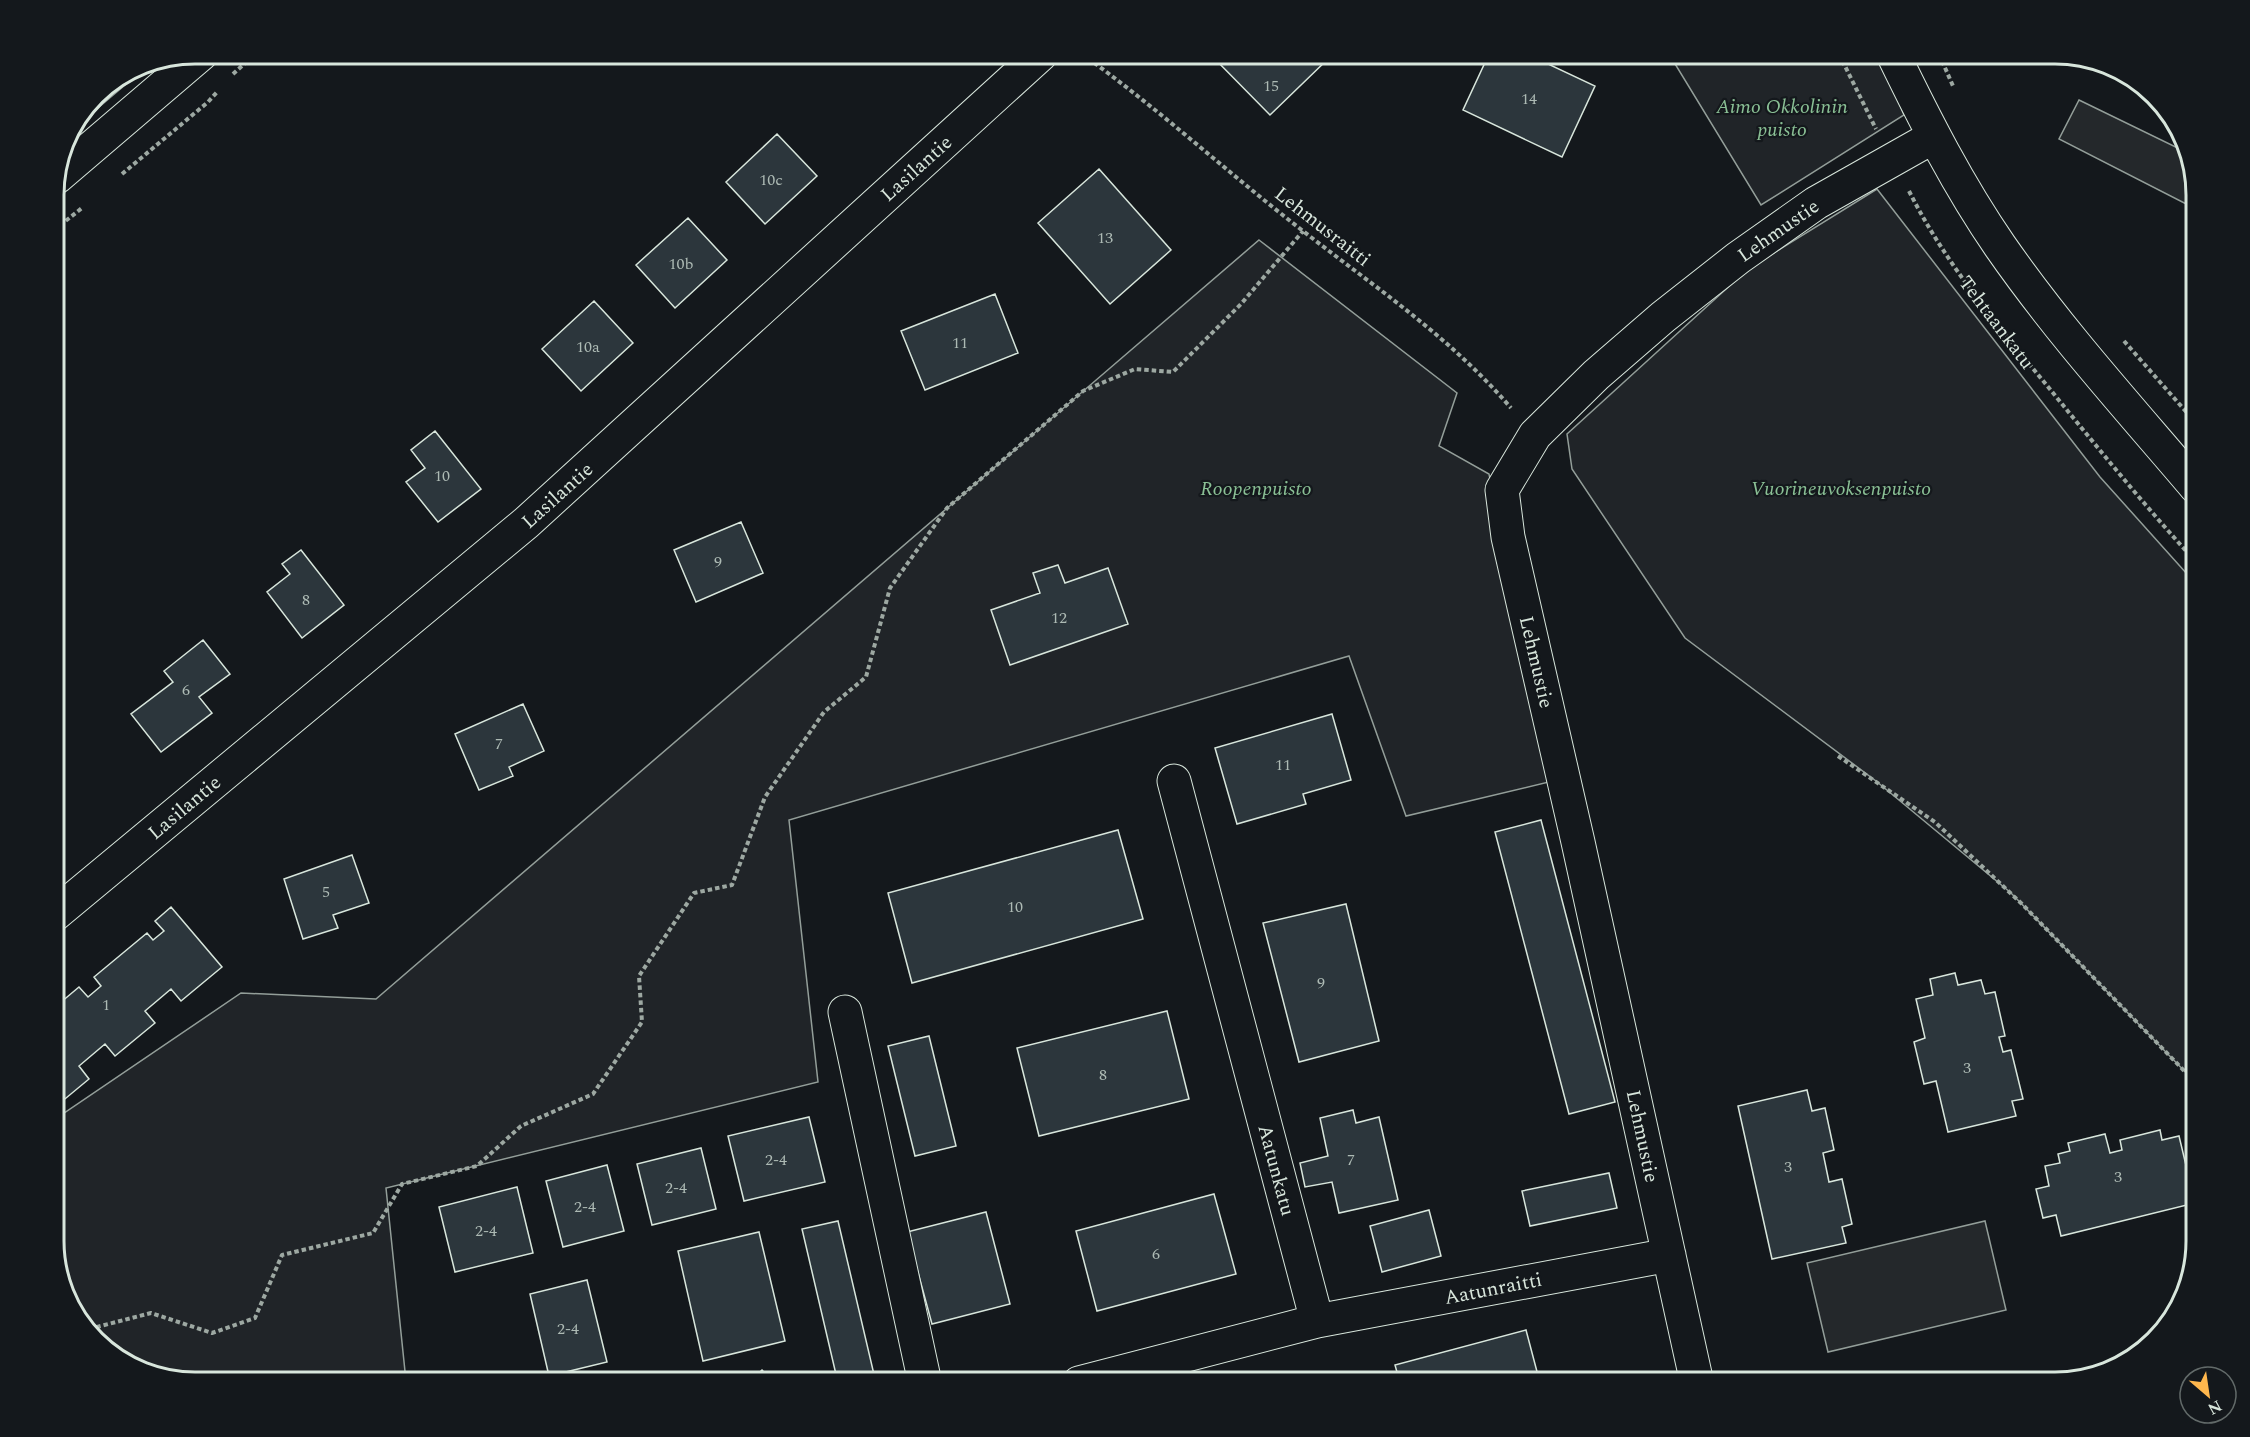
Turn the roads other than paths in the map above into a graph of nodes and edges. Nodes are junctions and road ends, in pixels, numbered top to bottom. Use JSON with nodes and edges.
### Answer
{"nodes":[{"id":1,"x":1898,"y":64,"type":"edge"},
{"id":2,"x":188,"y":65,"type":"edge"},
{"id":3,"x":1029,"y":65,"type":"edge"},
{"id":4,"x":1932,"y":136,"type":"junction"},
{"id":5,"x":68,"y":168,"type":"edge"},
{"id":6,"x":2186,"y":475,"type":"edge"},
{"id":7,"x":1174,"y":781,"type":"dead end"},
{"id":8,"x":65,"y":906,"type":"edge"},
{"id":9,"x":845,"y":1012,"type":"dead end"},
{"id":10,"x":1669,"y":1255,"type":"junction"},
{"id":11,"x":1317,"y":1321,"type":"junction"},
{"id":12,"x":923,"y":1372,"type":"edge"},
{"id":13,"x":1121,"y":1372,"type":"edge"},
{"id":14,"x":1695,"y":1372,"type":"edge"}],
"edges":[{"from":1,"to":4,"type":"street"},
{"from":2,"to":5,"type":"street"},
{"from":3,"to":8,"type":"street","name":"Lasilantie"},
{"from":4,"to":6,"type":"street"},
{"from":4,"to":10,"type":"street","name":"Lehmustie"},
{"from":7,"to":11,"type":"street","name":"Aatunkatu"},
{"from":9,"to":12,"type":"street"},
{"from":10,"to":11,"type":"street","name":"Aatunraitti"},
{"from":10,"to":14,"type":"street","name":"Lehmustie"},
{"from":11,"to":13,"type":"street"}]}
